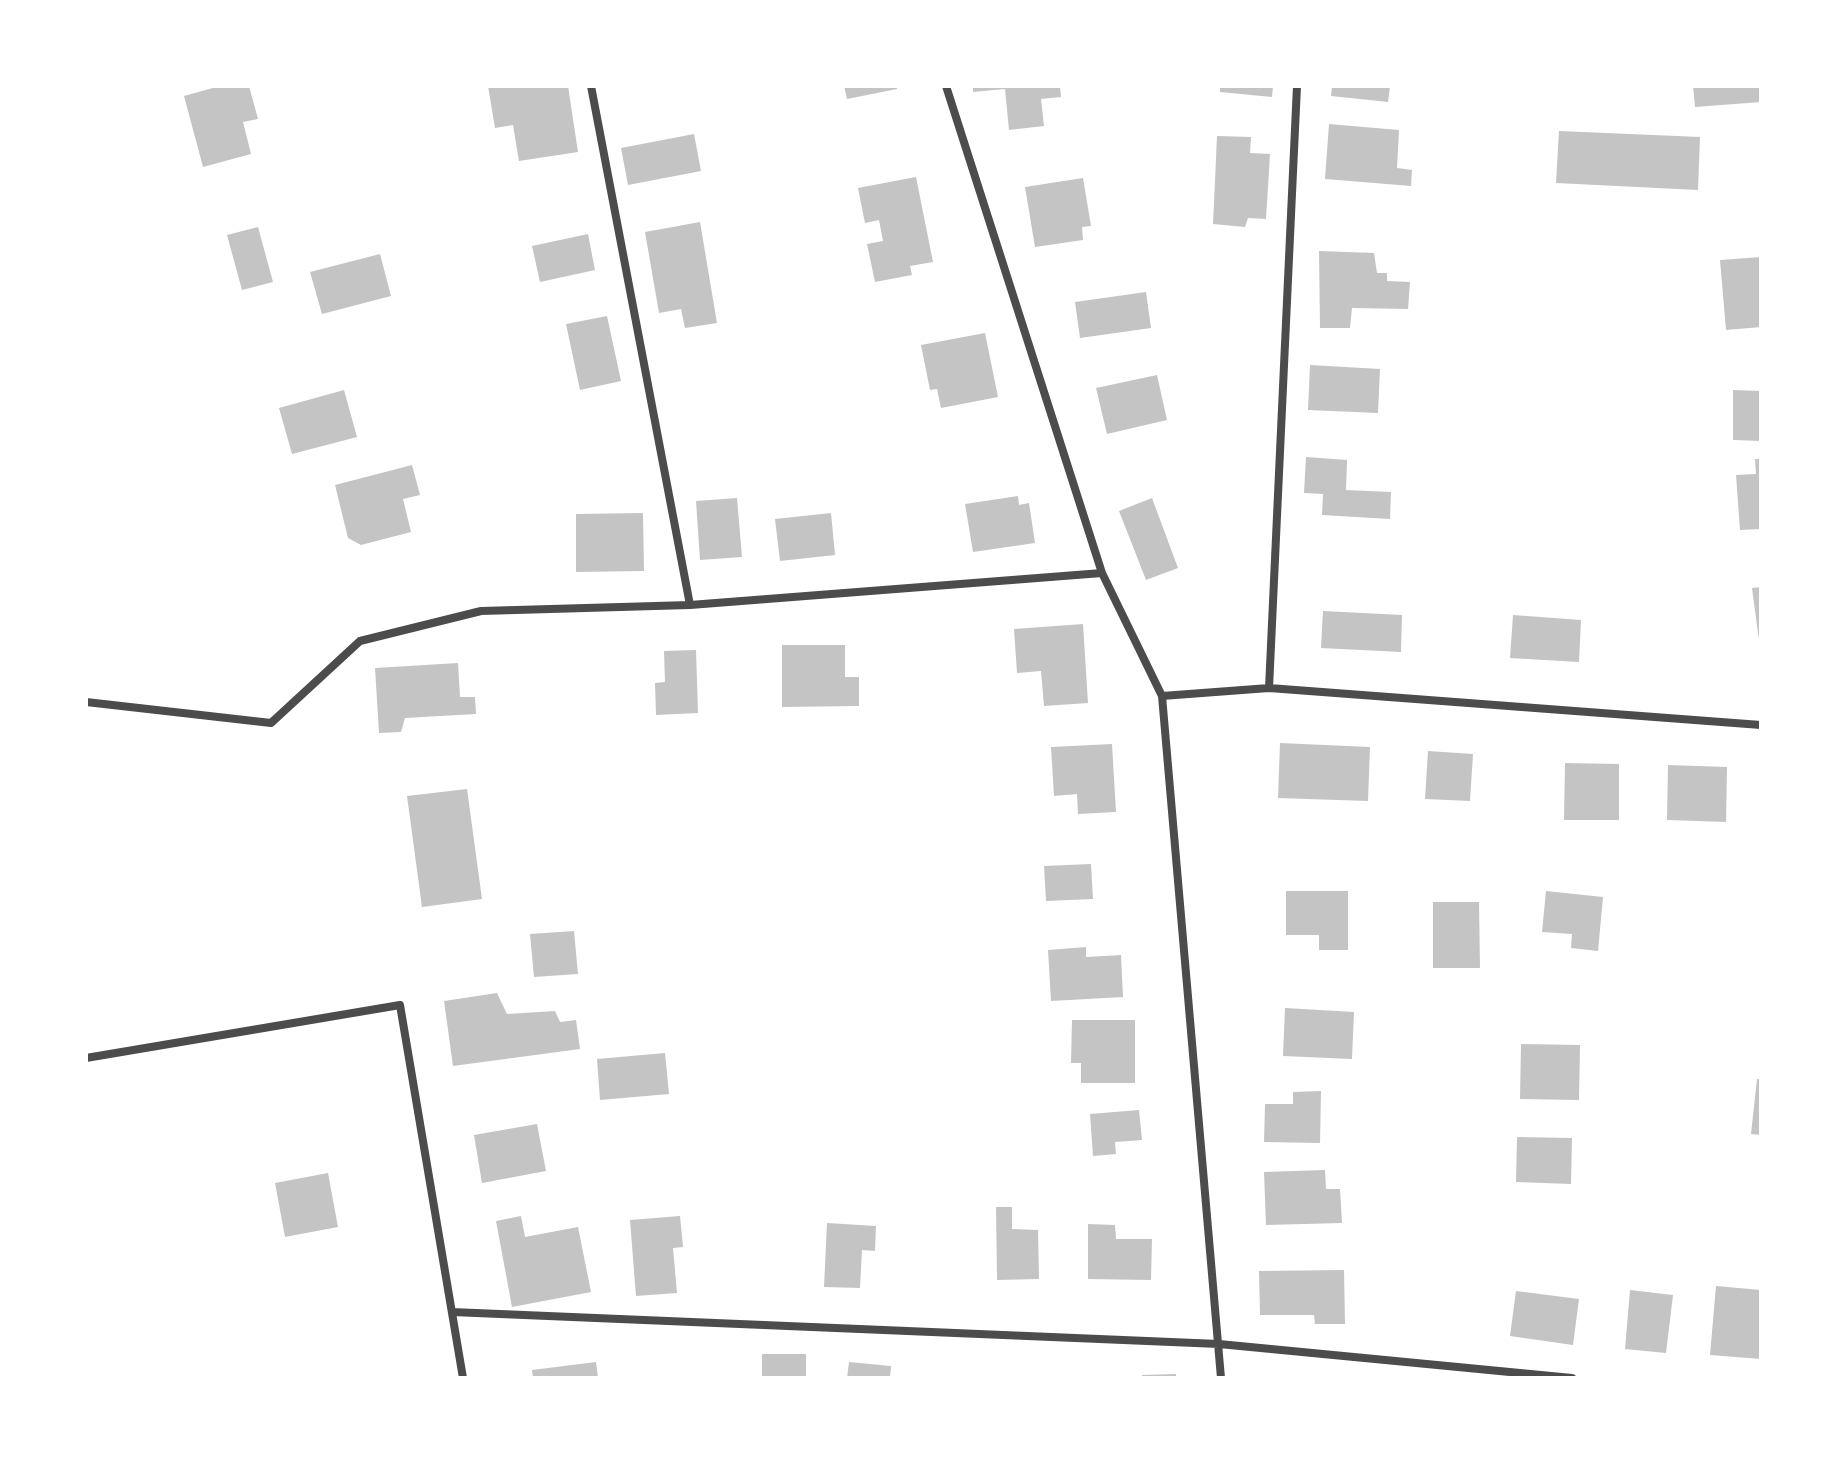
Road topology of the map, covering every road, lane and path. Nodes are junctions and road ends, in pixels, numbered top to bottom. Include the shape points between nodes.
1 (591, 86) edge
2 (946, 86) edge
3 (1297, 86) edge
4 (1102, 573) junction
5 (690, 605) junction
6 (1269, 688) junction
7 (1162, 696) junction
8 (86, 702) edge
9 (1761, 725) edge
10 (86, 1058) edge
11 (452, 1312) junction
12 (1219, 1344) junction
13 (463, 1378) edge
14 (1221, 1378) edge
15 (1572, 1378) edge

1 - 5 street
2 - 4 street
3 - 6 street
4 - 5 street
4 - 7 street
5 - 8 street via 481,611 360,641 271,723
6 - 7 street
6 - 9 street
7 - 12 street
10 - 11 street via 400,1005
11 - 12 street
11 - 13 street
12 - 14 street
12 - 15 street

